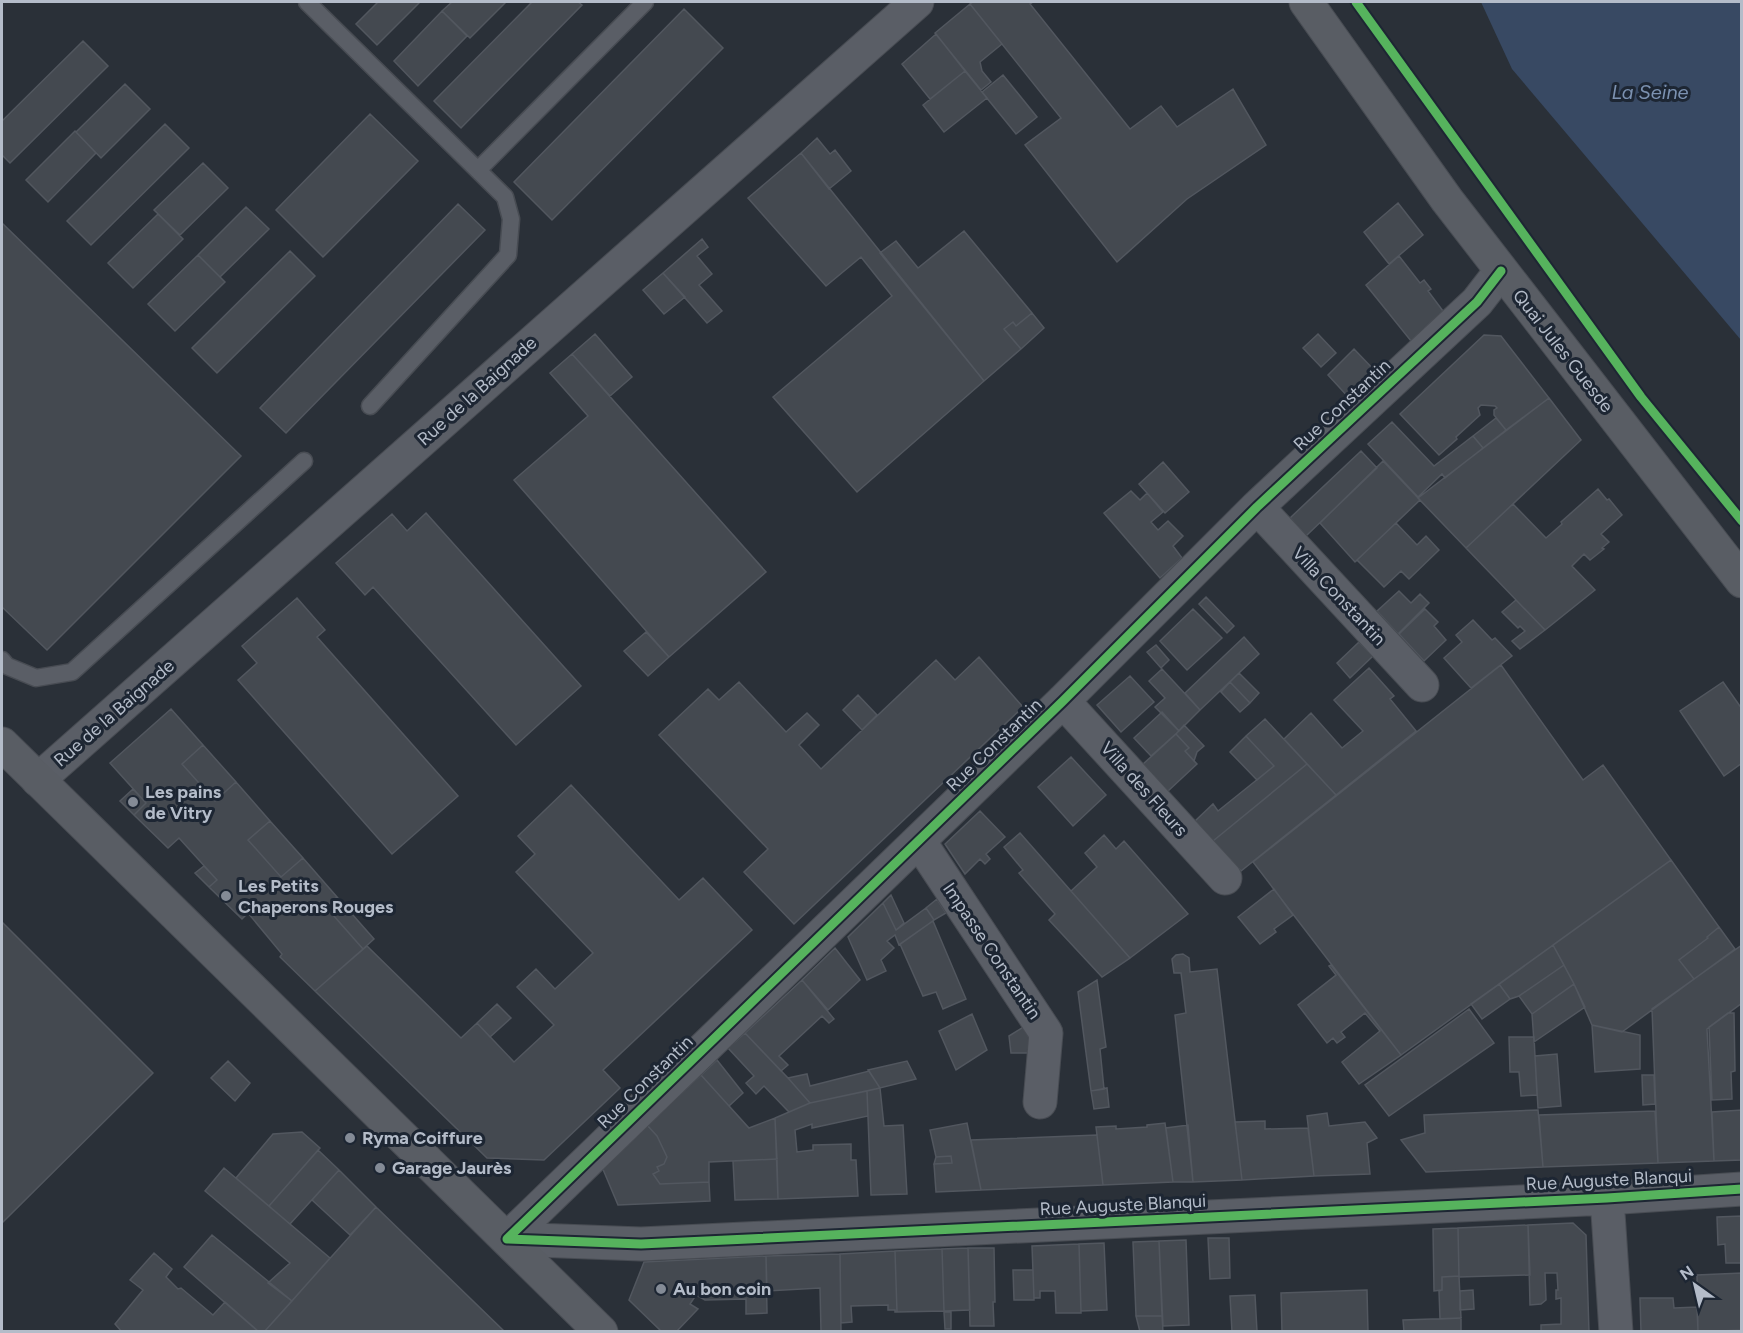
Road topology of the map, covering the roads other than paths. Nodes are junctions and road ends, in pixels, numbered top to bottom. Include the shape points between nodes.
1 (307, 2) edge
2 (645, 2) edge
3 (916, 2) edge
4 (1306, 2) edge
5 (478, 170) junction
6 (1501, 271) junction
7 (369, 406) dead end
8 (304, 461) dead end
9 (1257, 507) junction
10 (1742, 581) edge
11 (2, 660) edge
12 (1422, 685) dead end
13 (1063, 701) junction
14 (2, 744) edge
15 (38, 780) junction
16 (919, 841) junction
17 (1225, 878) dead end
18 (1040, 1102) dead end
19 (1742, 1189) edge
20 (1607, 1198) junction
21 (507, 1239) junction
22 (601, 1332) edge
23 (1616, 1332) edge

1 - 5 lane
2 - 5 lane
3 - 15 street, Rue de la Baignade
4 - 6 main road, Quai Jules Guesde
5 - 7 lane via 505,196 511,219 508,255
6 - 9 street, Rue Constantin via 1477,302
6 - 10 main road, Quai Jules Guesde
8 - 11 lane via 72,672 36,678
9 - 12 street, Villa Constantin
9 - 13 street, Rue Constantin
13 - 16 street, Rue Constantin
13 - 17 street, Villa des Fleurs
14 - 15 main road
15 - 21 main road
16 - 18 street, Impasse Constantin via 1046,1033
16 - 21 street, Rue Constantin
19 - 20 street, Rue Auguste Blanqui
20 - 21 street, Rue Auguste Blanqui via 641,1244
20 - 23 street
21 - 22 main road

